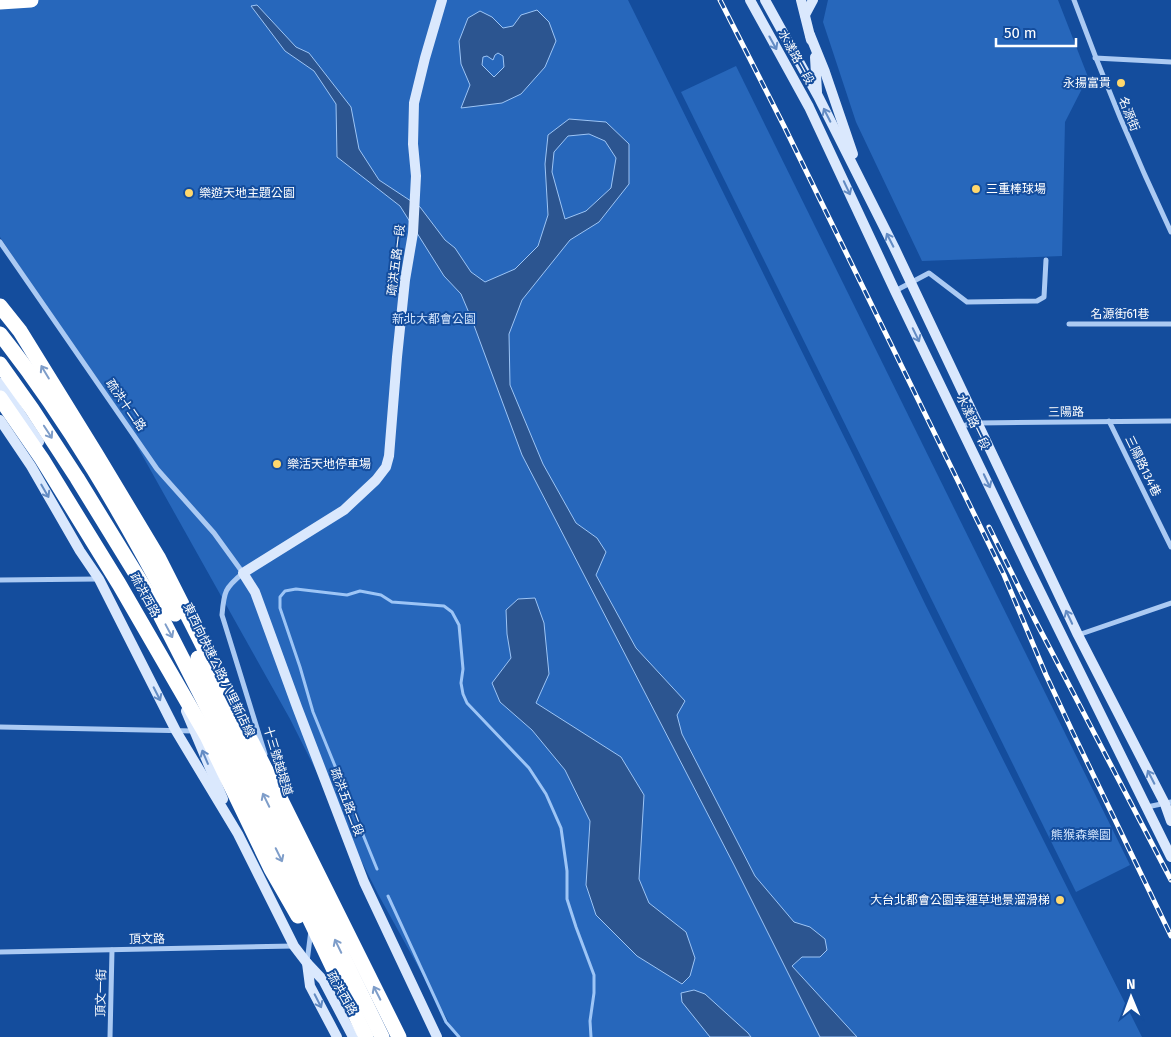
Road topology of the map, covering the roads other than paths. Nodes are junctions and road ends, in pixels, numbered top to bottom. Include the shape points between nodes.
1 (31, 0) edge
2 (442, 0) edge
3 (750, 0) edge
4 (765, 0) edge
5 (801, 0) edge
6 (813, 0) edge
7 (1074, 0) edge
8 (0, 2) edge
9 (805, 16) junction
10 (810, 36) junction
11 (1095, 58) junction
12 (1171, 62) edge
13 (818, 96) junction
14 (809, 107) junction
15 (865, 189) junction
16 (1171, 232) edge
17 (0, 242) edge
18 (1046, 260) dead end
19 (911, 284) junction
20 (895, 291) junction
21 (0, 306) edge
22 (1069, 324) dead end
23 (1171, 324) edge
24 (0, 334) edge
25 (0, 344) edge
26 (0, 364) edge
27 (0, 383) edge
28 (0, 398) edge
29 (0, 420) edge
30 (1109, 421) junction
31 (1171, 421) edge
32 (978, 423) junction
33 (961, 426) junction
34 (1171, 547) edge
35 (243, 573) junction
36 (99, 579) junction
37 (0, 580) edge
38 (180, 601) junction
39 (1171, 603) edge
40 (1078, 634) junction
41 (0, 727) edge
42 (176, 731) junction
43 (194, 731) junction
44 (1168, 803) edge
45 (1147, 807) junction
46 (1171, 821) edge
47 (238, 834) junction
48 (1171, 857) edge
49 (294, 946) junction
50 (112, 950) junction
51 (0, 952) edge
52 (307, 963) junction
53 (357, 1018) junction
54 (110, 1037) edge
55 (336, 1037) edge
56 (353, 1037) edge
57 (366, 1037) edge
58 (382, 1037) edge
59 (399, 1037) edge
60 (436, 1037) edge

1 - 8 highway
2 - 35 street, 疏洪五路一段 via 414,103 413,233 405,280 386,467 344,510
3 -> 14 street, 水漾路一段
4 - 13 street, 水漾路一段
5 - 9 street
6 - 9 street
7 - 11 street, 名源街
9 - 10 street
10 - 13 street via 816,61
10 - 15 street
11 - 12 street
11 - 16 street, 名源街
13 - 14 street
15 -> 13 street, 水漾路一段
14 -> 20 street, 水漾路一段
19 -> 15 street, 水漾路一段
17 - 35 street, 疏洪十二路 via 157,469 214,533
18 - 19 street via 1044,297 1037,301 967,302 929,273
19 - 20 street
19 - 32 street, 水漾路一段
20 -> 33 street, 水漾路一段
38 -> 21 highway, bridge via 158,557 96,454 20,331
22 - 23 street, 名源街61巷
58 -> 24 highway, 東西向快速公路 八里新店線, bridge via 203,668 136,542 46,395
25 - 38 highway, bridge via 125,530
26 -> 53 highway, bridge via 77,478 159,612
27 - 43 street, 疏洪西路 via 72,494 136,604 154,637
28 - 53 highway, bridge via 56,480 207,736 271,869
29 -> 36 street, 疏洪西路
30 - 31 street, 三陽路
30 - 32 street, 三陽路
30 - 34 street, 三陽路134巷
32 - 33 street, 三陽路
40 -> 32 street, 水漾路一段
33 -> 45 street, 水漾路一段
35 - 52 street, 十三號越堤道 via 229,586 222,615 313,907
35 - 60 street, 疏洪五路二段 via 255,592 364,882
36 - 37 street
36 -> 42 street, 疏洪西路
59 -> 38 highway, bridge
39 - 40 street
44 -> 40 street, 水漾路一段
41 - 42 street
42 - 43 street
42 - 47 street, 疏洪西路
47 -> 43 street, 疏洪西路
44 - 45 street
44 - 46 street, 水漾路一段
45 - 48 street, 水漾路一段
47 - 49 street, 疏洪西路
49 - 50 street, 頂文路
49 - 52 street, 疏洪西路
50 - 51 street, 頂文路
50 - 54 street, 頂文一街
52 -> 55 street, 疏洪西路 via 310,986
52 - 56 street, 疏洪西路 via 323,980
53 - 57 highway, bridge

